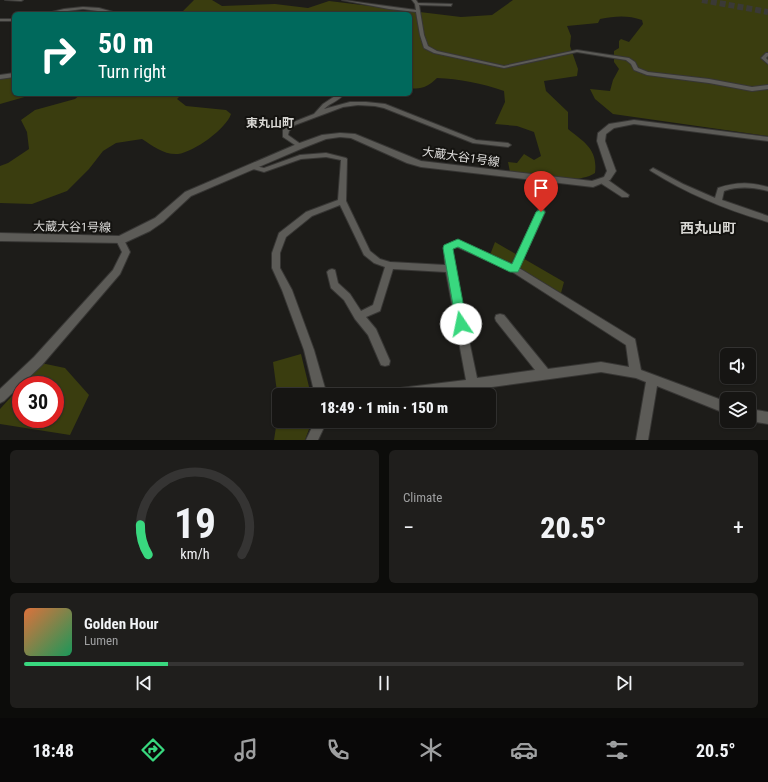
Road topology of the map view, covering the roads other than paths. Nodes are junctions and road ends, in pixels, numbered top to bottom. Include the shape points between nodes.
1 (7, 0) edge
2 (21, 0) edge
3 (344, 0) edge
4 (416, 2) edge
5 (451, 5) dead end
6 (58, 12) edge
7 (110, 12) edge
8 (419, 12) junction
9 (412, 13) edge
10 (0, 20) edge
11 (12, 20) edge
12 (768, 54) edge
13 (768, 63) edge
14 (12, 75) edge
15 (0, 77) edge
16 (768, 87) edge
17 (340, 96) edge
18 (316, 115) junction
19 (768, 139) edge
20 (508, 144) dead end
21 (300, 146) junction
22 (251, 167) junction
23 (653, 170) dead end
24 (605, 182) junction
25 (768, 189) edge
26 (625, 195) dead end
27 (342, 201) junction
28 (718, 202) junction
29 (541, 212) dead end
30 (768, 218) edge
31 (0, 237) edge
32 (120, 240) junction
33 (390, 265) junction
34 (450, 269) junction
35 (514, 269) junction
36 (332, 272) dead end
37 (359, 316) junction
38 (500, 318) dead end
39 (385, 361) dead end
40 (636, 373) junction
41 (545, 374) junction
42 (652, 380) junction
43 (473, 384) junction
44 (319, 388) edge
45 (444, 388) edge
46 (0, 397) edge
47 (720, 405) edge
48 (756, 416) edge
49 (768, 418) edge
50 (318, 428) edge
51 (312, 440) edge
52 (642, 440) edge

1 - 2 street
3 - 8 street
4 - 5 street
4 - 8 street
6 - 7 street via 82,8
8 - 9 street
8 - 16 street via 426,47 436,52 494,65 504,66 577,51 627,59 633,63 636,70 647,73 752,89
10 - 11 street
12 - 13 street via 763,58
14 - 15 street
17 - 18 street via 325,105
18 - 20 street via 336,106 354,102 371,103 385,106 475,142
18 - 21 street via 286,130 285,136
19 - 24 street via 634,122 620,123 602,130 600,137 612,170
21 - 22 street, 大蔵大谷1号線
21 - 24 street, 大蔵大谷1号線 via 325,137 352,136 410,161 431,166 580,184
22 - 27 street via 264,170 300,157 326,155 344,159
22 - 32 street, 大蔵大谷1号線 via 188,194 159,220
23 - 28 street via 668,180
24 - 26 street
25 - 28 street via 734,185 721,190
27 - 33 street via 368,253 377,261
27 - 44 street via 309,214 282,235 276,253 276,268 309,350
28 - 30 street
29 - 35 street
31 - 32 street, 大蔵大谷1号線
32 - 46 street via 126,252 117,272 38,361
33 - 34 street
33 - 37 street via 377,308
34 - 35 street via 448,248 458,243
34 - 43 street
35 - 40 street via 631,342
36 - 37 street via 334,285 347,297
37 - 39 street via 372,332
38 - 41 street
40 - 41 street via 601,367
40 - 42 street
41 - 43 street
42 - 47 street
42 - 52 street
43 - 45 street
48 - 49 street
50 - 51 street

